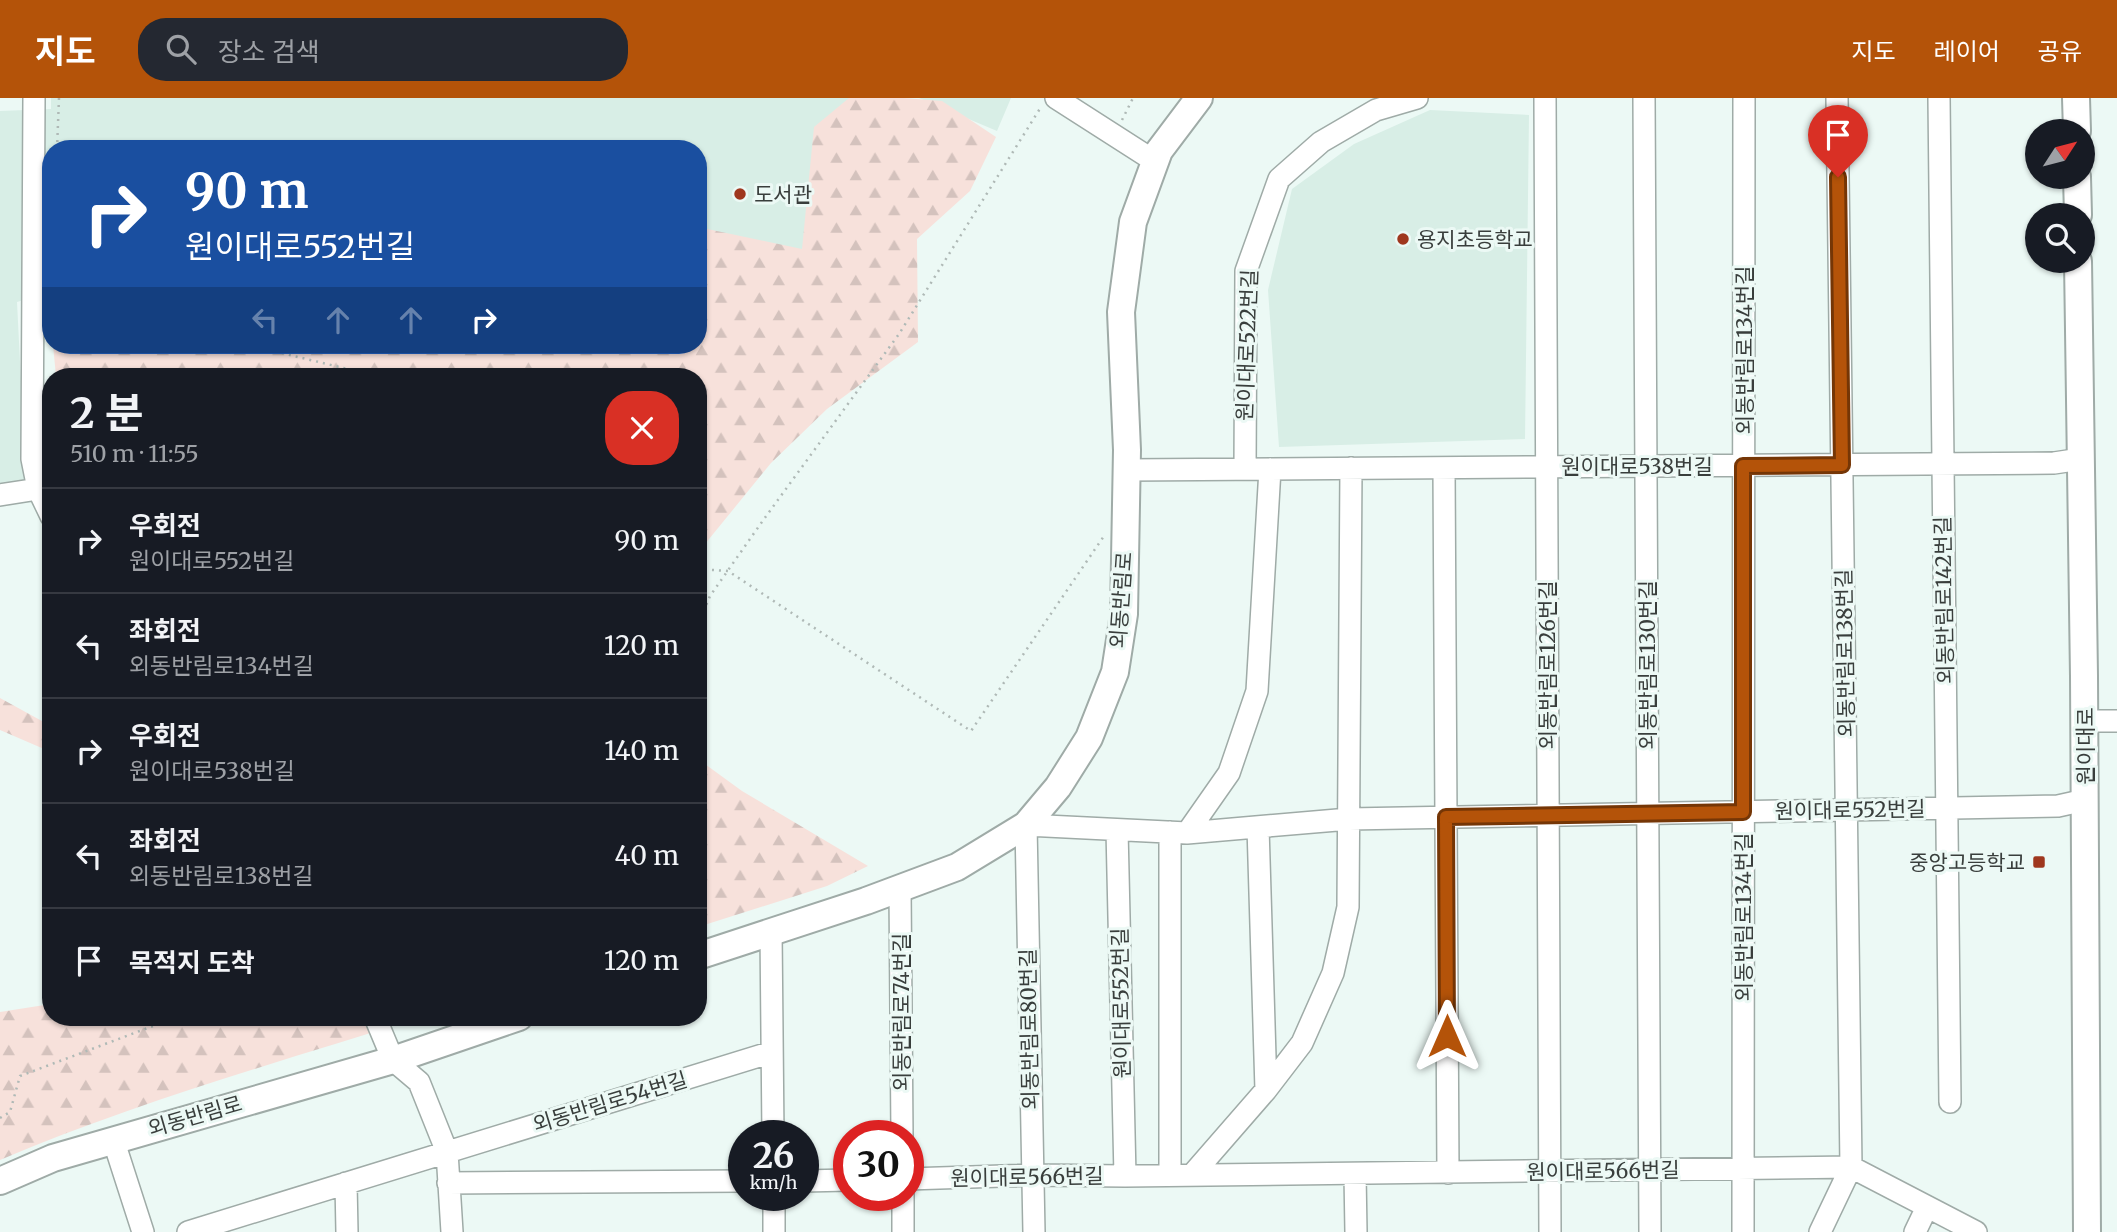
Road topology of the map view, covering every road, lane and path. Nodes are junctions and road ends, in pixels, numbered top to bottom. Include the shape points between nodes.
1 (34, 98) edge
2 (60, 98) edge
3 (1046, 98) edge
4 (1056, 98) edge
5 (1133, 98) edge
6 (1199, 98) edge
7 (1417, 98) edge
8 (1545, 98) edge
9 (1644, 98) edge
10 (1744, 98) edge
11 (1838, 98) edge
12 (1939, 98) edge
13 (2076, 98) edge
14 (2077, 119) edge
15 (1114, 136) junction
16 (58, 140) edge
17 (1145, 155) dead end
18 (2078, 273) edge
19 (285, 354) edge
20 (344, 368) edge
21 (2081, 460) junction
22 (1943, 464) junction
23 (1842, 465) junction
24 (1646, 466) junction
25 (1743, 466) junction
26 (1546, 467) junction
27 (1351, 468) junction
28 (1444, 468) junction
29 (1245, 469) junction
30 (1270, 469) junction
31 (1127, 470) junction
32 (38, 489) junction
33 (0, 495) edge
34 (42, 497) edge
35 (1126, 530) junction
36 (707, 570) edge
37 (727, 571) junction
38 (707, 603) edge
39 (2084, 721) junction
40 (2117, 721) edge
41 (2085, 800) junction
42 (1947, 808) junction
43 (1847, 810) junction
44 (1743, 812) junction
45 (1648, 813) junction
46 (1548, 815) junction
47 (1446, 817) junction
48 (1349, 819) junction
49 (1026, 825) junction
50 (1258, 827) junction
51 (1117, 830) junction
52 (1178, 833) junction
53 (900, 888) junction
54 (771, 931) junction
55 (707, 953) edge
56 (153, 1026) edge
57 (379, 1026) edge
58 (492, 1026) edge
59 (772, 1052) junction
60 (393, 1059) junction
61 (1266, 1090) junction
62 (1950, 1101) dead end
63 (0, 1118) edge
64 (773, 1120) edge
65 (902, 1120) edge
66 (113, 1139) junction
67 (447, 1152) junction
68 (1851, 1167) junction
69 (1743, 1169) junction
70 (1650, 1170) junction
71 (1550, 1171) junction
72 (1448, 1172) junction
73 (1355, 1174) junction
74 (1032, 1175) junction
75 (1170, 1175) junction
76 (1192, 1175) junction
77 (1125, 1176) junction
78 (924, 1178) edge
79 (0, 1181) edge
80 (728, 1181) edge
81 (346, 1183) junction
82 (448, 1183) junction
83 (1927, 1207) junction
84 (774, 1211) edge
85 (903, 1211) edge
86 (248, 1223) edge
87 (144, 1232) edge
88 (188, 1232) edge
89 (347, 1232) edge
90 (452, 1232) edge
91 (774, 1232) edge
92 (903, 1232) edge
93 (1034, 1232) edge
94 (1356, 1232) edge
95 (1550, 1232) edge
96 (1650, 1232) edge
97 (1743, 1232) edge
98 (1820, 1232) edge
99 (1915, 1232) edge
100 (1976, 1232) edge
101 (2087, 1232) edge

1 - 32 street via 32,459
2 - 16 path
3 - 37 path via 899,334
4 - 15 street
5 - 15 path
6 - 31 main road, 외동반림로 via 1159,151 1133,222 1121,312
7 - 29 street, 원이대로522번길 via 1376,110 1332,135 1279,178 1246,271
8 - 26 street, 외동반림로126번길
9 - 24 street, 외동반림로130번길
10 - 25 street, 외동반림로134번길
11 - 23 street, 외동반림로138번길
12 - 22 street, 외동반림로142번길
13 - 14 main road
15 - 17 street
18 - 21 main road, 원이대로
19 - 20 path
21 - 22 street, 원이대로538번길
21 - 39 main road, 원이대로
22 - 23 street, 원이대로538번길
22 - 42 street, 외동반림로142번길
23 - 25 street, 원이대로538번길
23 - 43 street, 외동반림로138번길
24 - 25 street, 원이대로538번길
24 - 26 street, 원이대로538번길
24 - 45 street, 외동반림로130번길
25 - 44 street, 외동반림로134번길
26 - 28 street, 원이대로538번길
26 - 46 street, 외동반림로126번길
27 - 28 street, 원이대로538번길
27 - 30 street, 원이대로538번길
27 - 48 street
28 - 47 street
29 - 30 street, 원이대로538번길
29 - 31 street, 원이대로538번길
30 - 52 street via 1257,691 1229,773
31 - 35 main road, 외동반림로
32 - 33 street
32 - 34 street
35 - 37 path via 1107,532 971,731
35 - 49 main road, 외동반림로 via 1124,614 1115,672 1089,738 1058,787
36 - 37 path
37 - 38 path
39 - 40 street
39 - 41 main road, 원이대로
41 - 42 street, 원이대로552번길 via 2058,806
41 - 101 main road, 원이대로
42 - 43 street, 원이대로552번길
42 - 62 street, 외동반림로142번길
43 - 44 street, 원이대로552번길
43 - 68 street, 외동반림로138번길
44 - 45 street, 원이대로552번길
44 - 69 street, 외동반림로134번길
45 - 46 street, 원이대로552번길
45 - 70 street, 외동반림로130번길
46 - 47 street, 원이대로552번길
46 - 71 street, 외동반림로126번길
47 - 48 street, 원이대로552번길
47 - 72 street
48 - 50 street, 원이대로552번길
48 - 61 street via 1348,906 1333,973 1302,1043
49 - 51 street, 원이대로552번길
49 - 53 main road, 외동반림로 via 957,867
49 - 74 street, 외동반림로80번길
50 - 52 street, 원이대로552번길
50 - 61 street
51 - 52 street, 원이대로552번길
51 - 77 street, 원이대로552번길
52 - 75 street
53 - 54 main road, 외동반림로
53 - 65 street, 외동반림로74번길
54 - 55 main road, 외동반림로
54 - 59 street
56 - 63 path via 20,1076 10,1112
57 - 60 street
58 - 60 main road, 외동반림로
59 - 64 street
59 - 67 street, 외동반림로54번길
60 - 66 main road, 외동반림로
60 - 67 street via 419,1082
61 - 76 street
66 - 79 main road, 외동반림로 via 54,1157
66 - 87 street
67 - 81 street, 외동반림로54번길
67 - 82 street
68 - 69 street, 원이대로566번길
68 - 83 street
68 - 98 street, 외동반림로138번길
69 - 70 street, 원이대로566번길
69 - 97 street, 외동반림로134번길
70 - 71 street, 원이대로566번길
70 - 96 street, 외동반림로130번길
71 - 72 street, 원이대로566번길
71 - 95 street, 외동반림로126번길
72 - 73 street, 원이대로566번길
73 - 76 street, 원이대로566번길
73 - 94 street
74 - 77 street, 원이대로566번길
74 - 78 street, 원이대로566번길
74 - 93 street, 외동반림로80번길
75 - 76 street, 원이대로566번길
75 - 77 street, 원이대로566번길
80 - 82 street
81 - 86 street, 외동반림로54번길
81 - 89 street
82 - 90 street
83 - 99 street
83 - 100 street
84 - 91 street
85 - 92 street
86 - 88 street, 외동반림로54번길

